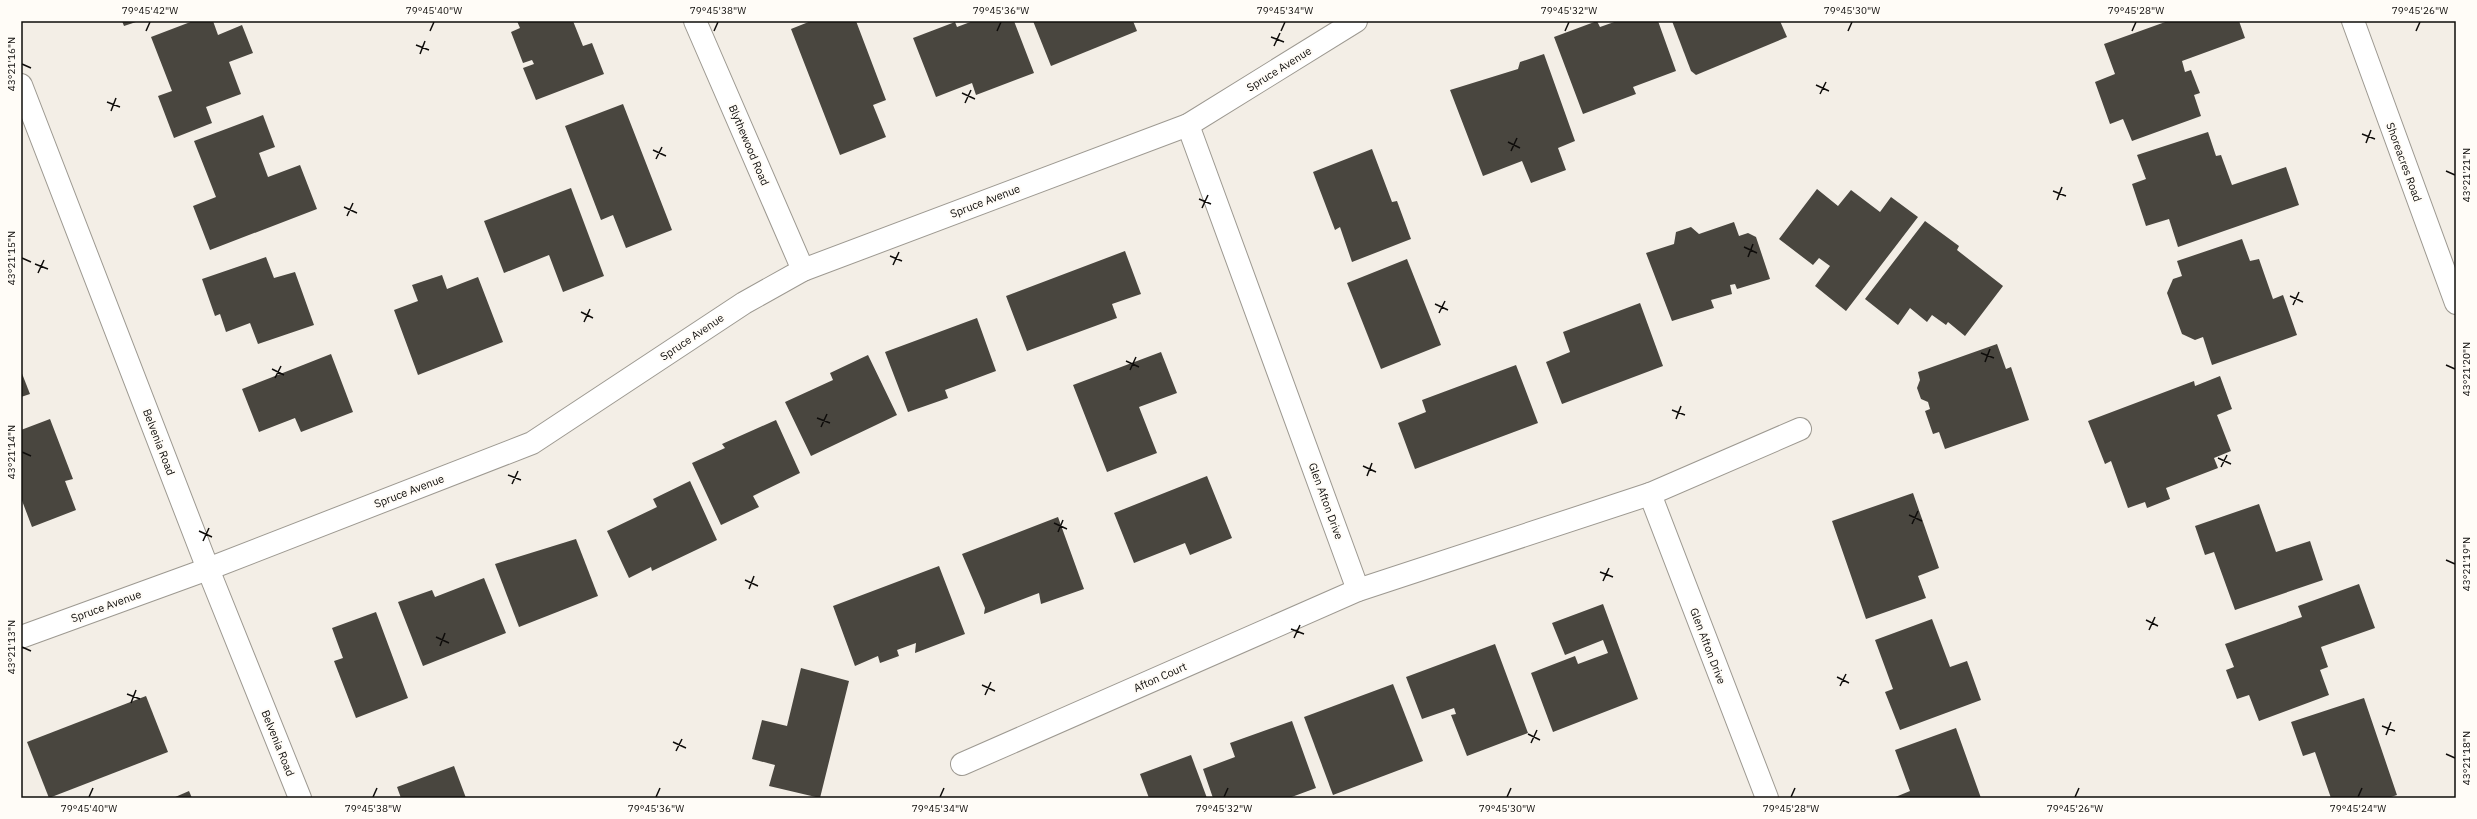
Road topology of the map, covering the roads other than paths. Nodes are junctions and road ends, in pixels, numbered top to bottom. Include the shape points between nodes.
1 (695, 21) edge
2 (1356, 21) edge
3 (2352, 21) edge
4 (21, 85) edge
5 (1188, 125) junction
6 (803, 270) junction
7 (2456, 303) edge
8 (1800, 429) dead end
9 (1650, 494) junction
10 (208, 569) junction
11 (1358, 590) junction
12 (21, 637) edge
13 (962, 764) dead end
14 (300, 798) edge
15 (1767, 798) edge

1 - 6 street, Blythewood Road
2 - 5 street, Spruce Avenue
3 - 7 street, Shoreacres Road
4 - 10 street, Belvenia Road
5 - 6 street, Spruce Avenue
5 - 11 street, Glen Afton Drive
6 - 10 street, Spruce Avenue via 744,303 532,444
8 - 9 street
9 - 11 street
9 - 15 street, Glen Afton Drive
10 - 12 street, Spruce Avenue
10 - 14 street, Belvenia Road
11 - 13 street, Afton Court

